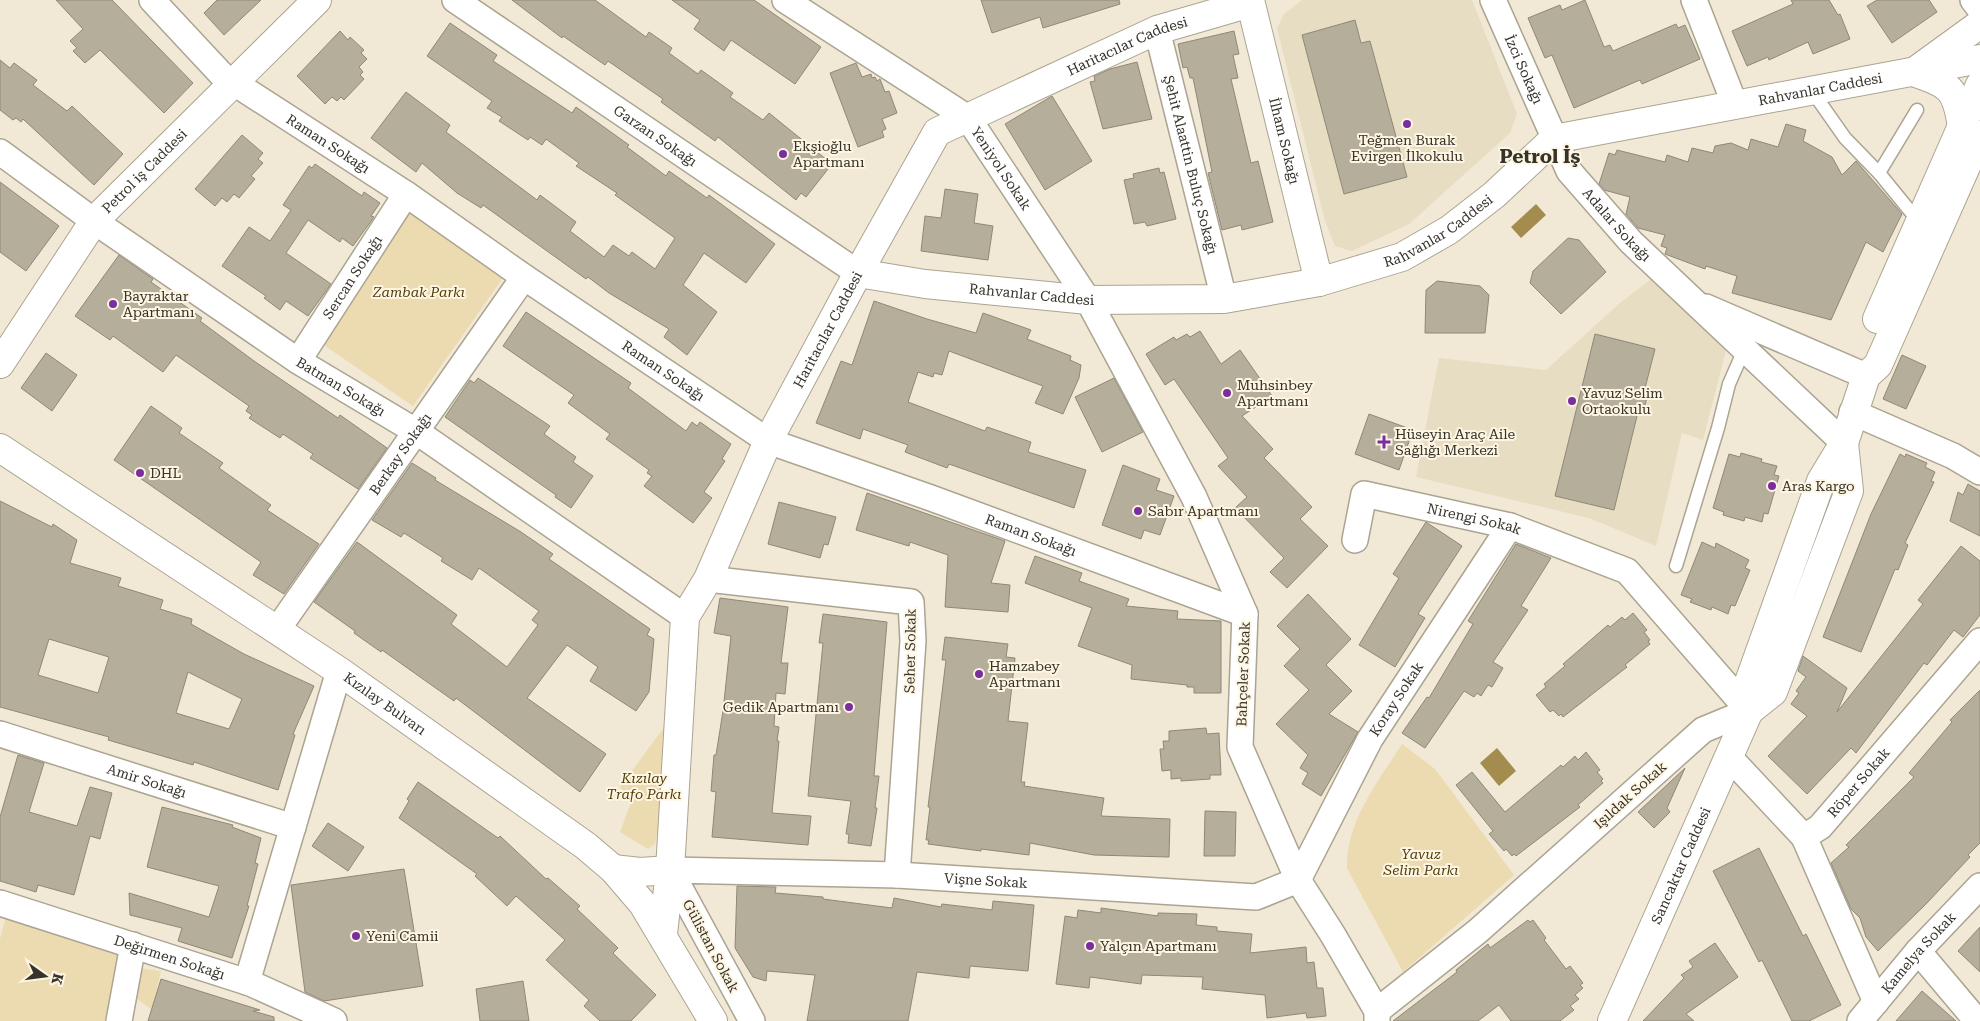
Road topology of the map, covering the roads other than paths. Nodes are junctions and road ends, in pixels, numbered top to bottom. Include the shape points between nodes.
1 (152, 0) edge
2 (317, 0) edge
3 (455, 0) edge
4 (785, 0) edge
5 (1493, 0) edge
6 (1694, 0) edge
7 (1973, 0) edge
8 (1252, 1) edge
9 (1980, 9) edge
10 (1980, 24) edge
11 (1157, 30) junction
12 (1980, 59) edge
13 (1913, 72) junction
14 (233, 82) junction
15 (1980, 85) edge
16 (1812, 91) junction
17 (1735, 105) junction
18 (1917, 110) dead end
19 (968, 118) junction
20 (1971, 131) edge
21 (1554, 138) junction
22 (0, 152) edge
23 (1878, 173) junction
24 (406, 194) junction
25 (94, 221) junction
26 (1920, 223) junction
27 (858, 272) junction
28 (524, 277) junction
29 (1319, 282) junction
30 (1224, 299) junction
31 (1088, 300) junction
32 (1692, 301) junction
33 (1744, 350) junction
34 (298, 361) junction
35 (0, 364) edge
36 (1866, 376) junction
37 (1852, 412) junction
38 (417, 432) junction
39 (768, 441) junction
40 (1844, 443) junction
41 (0, 448) edge
42 (1980, 472) edge
43 (1510, 526) junction
44 (1355, 540) dead end
45 (1676, 566) dead end
46 (708, 580) junction
47 (1245, 614) junction
48 (685, 617) junction
49 (278, 630) junction
50 (1980, 641) edge
51 (339, 670) junction
52 (1749, 711) junction
53 (0, 734) edge
54 (1730, 758) junction
55 (293, 827) junction
56 (1804, 837) junction
57 (613, 869) junction
58 (670, 870) junction
59 (897, 875) junction
60 (1298, 880) junction
61 (1980, 886) edge
62 (0, 903) edge
63 (643, 904) junction
64 (663, 934) junction
65 (133, 945) junction
66 (1918, 951) junction
67 (247, 982) junction
68 (1876, 1002) junction
69 (1377, 1016) edge
70 (120, 1021) edge
71 (334, 1021) edge
72 (713, 1021) edge
73 (752, 1021) edge
74 (1612, 1021) edge
75 (1860, 1021) edge
76 (1977, 1021) edge

1 - 14 street, Raman Sokağı
2 - 14 street, Petrol iş Caddesi
3 - 27 street, Garzan Sokağı
4 - 19 street, Yeniyol Sokak
5 - 21 street, İzci Sokağı
6 - 17 street
7 - 9 street
8 - 11 street, Haritacılar Caddesi
8 - 29 street, İlham Sokağı
10 - 13 street
11 - 19 street, Haritacılar Caddesi
11 - 30 street, Şehit Alaattin Buluç Sokağı
12 - 13 street, Rahvanlar Caddesi
13 - 16 street, Rahvanlar Caddesi
13 - 20 street via 1945,84 1958,101
14 - 24 street, Raman Sokağı
14 - 25 street, Petrol iş Caddesi
15 - 20 street
16 - 17 street, Rahvanlar Caddesi
16 - 23 lane via 1845,138
17 - 21 street, Rahvanlar Caddesi
18 - 23 lane
19 - 27 street, Haritacılar Caddesi via 937,132
19 - 31 street, Yeniyol Sokak
20 - 26 street
20 - 36 street via 1878,365
21 - 29 street, Rahvanlar Caddesi via 1494,195 1449,230 1402,257
21 - 32 street, Adalar Sokağı via 1569,171 1631,242
22 - 25 street, Batman Sokağı
23 - 26 lane
24 - 28 street, Raman Sokağı
24 - 34 street, Sercan Sokağı
25 - 34 street, Batman Sokağı
25 - 35 street, Petrol iş Caddesi
26 - 36 street via 1860,361
27 - 31 street, Rahvanlar Caddesi via 925,284
27 - 39 street, Haritacılar Caddesi
28 - 38 street, Berkay Sokağı
28 - 39 street, Raman Sokağı
29 - 30 street, Rahvanlar Caddesi
30 - 31 street, Rahvanlar Caddesi
31 - 47 street, Bahçeler Sokak via 1194,496
32 - 33 street, Adalar Sokağı
32 - 36 street, Adalar Sokağı
33 - 40 street, Adalar Sokağı
33 - 45 lane via 1729,384
34 - 38 street, Batman Sokağı
36 - 37 street
37 - 40 street
37 - 42 street via 1953,456
38 - 48 street, Batman Sokağı
38 - 49 street, Berkay Sokağı
39 - 46 street, Haritacılar Caddesi
39 - 47 street, Raman Sokağı
40 - 52 street via 1821,481 1749,682
41 - 49 street, Kızılay Bulvarı
43 - 44 street, Nirengi Sokak via 1364,494
43 - 52 street, Nirengi Sokak via 1627,572
43 - 60 street, Koray Sokak via 1370,739
46 - 48 street, Haritacılar Caddesi
46 - 59 street, Seher Sokak via 911,602 913,641
47 - 60 street, Bahçeler Sokak via 1240,747
48 - 58 street, Haritacılar Caddesi
49 - 51 street, Kızılay Bulvarı
50 - 56 street, Röper Sokak via 1820,827
51 - 55 street
51 - 57 street, Kızılay Bulvarı via 586,846
52 - 54 street, Sancaktar Caddesi
52 - 69 street, Işıldak Sokak via 1703,730 1478,932
53 - 55 street, Amir Sokağı
54 - 56 street
54 - 74 street, Sancaktar Caddesi
55 - 67 street
56 - 68 street
57 - 58 street via 640,872
57 - 63 street, Kızılay Bulvarı
58 - 59 street, Vişne Sokak
58 - 63 street
58 - 64 street, Haritacılar Caddesi
58 - 73 street, Gülistan Sokak
59 - 60 street, Vişne Sokak via 1256,898
60 - 69 street, Bahçeler Sokak via 1334,935
61 - 66 street, Kamelya Sokak
62 - 65 street, Değirmen Sokağı
63 - 64 street, Kızılay Bulvarı
64 - 72 street, Kızılay Bulvarı
65 - 67 street, Değirmen Sokağı
65 - 70 street
66 - 68 street, Kamelya Sokak
66 - 76 street
67 - 71 street, Değirmen Sokağı
68 - 75 street, Kamelya Sokak

